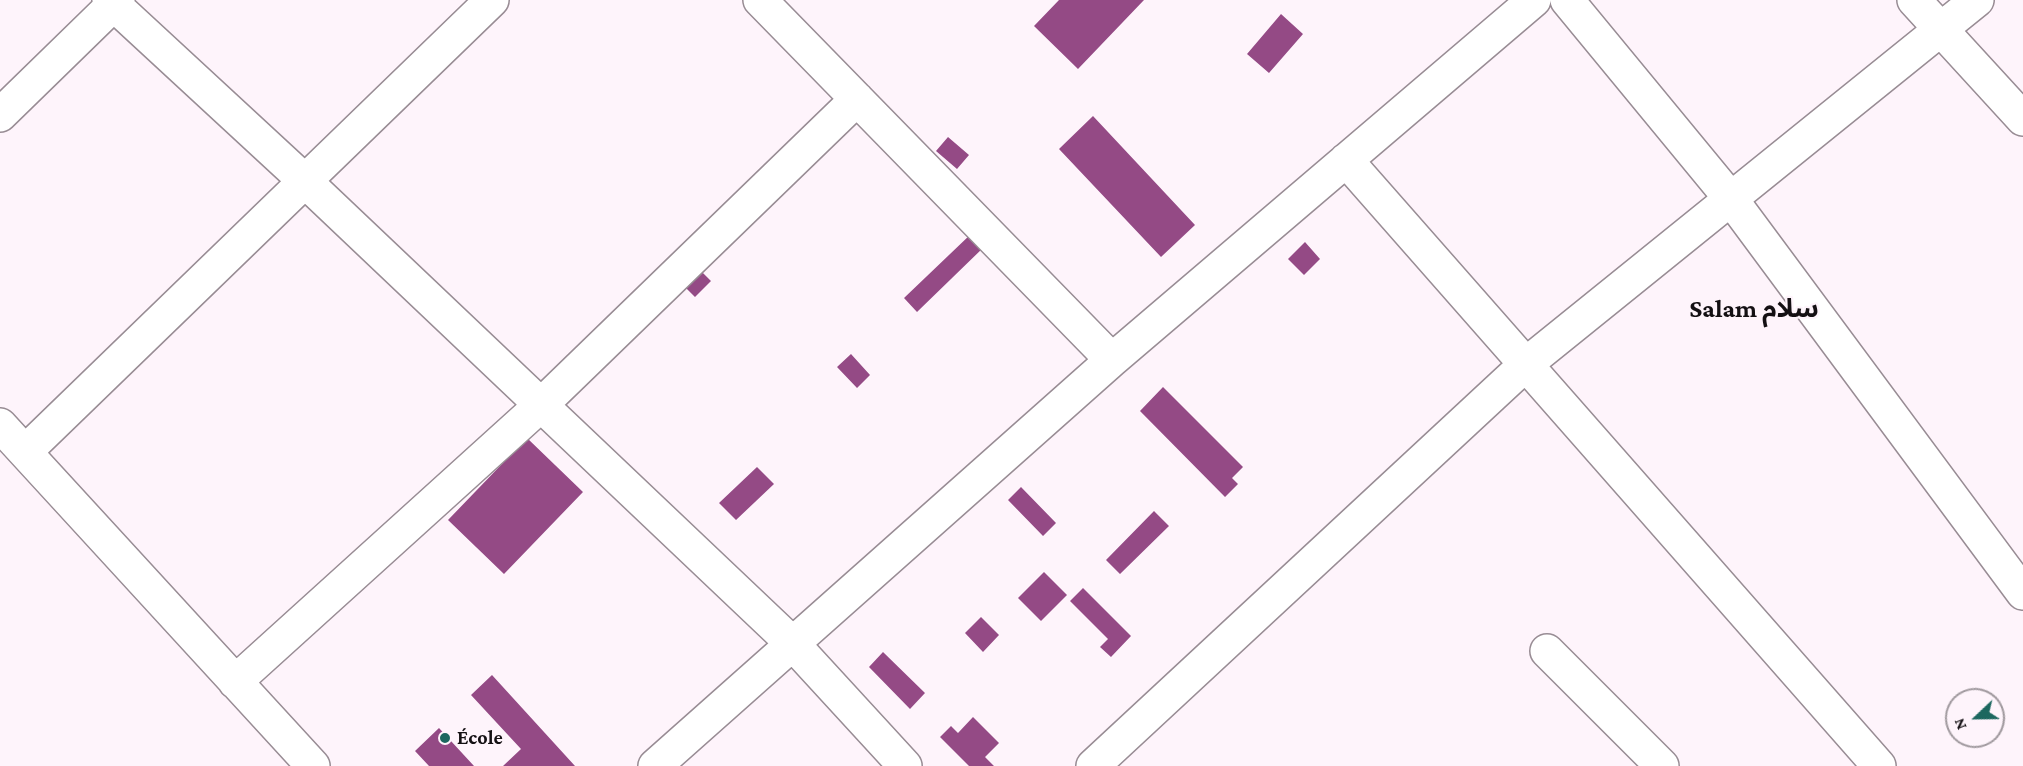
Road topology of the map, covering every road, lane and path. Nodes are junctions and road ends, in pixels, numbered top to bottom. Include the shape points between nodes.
1 (492, 0) edge
2 (760, 0) edge
3 (1534, 0) edge
4 (1567, 0) edge
5 (1914, 0) edge
6 (1977, 0) edge
7 (114, 1) edge
8 (1941, 29) junction
9 (857, 99) junction
10 (0, 115) edge
11 (2023, 119) edge
12 (1346, 160) junction
13 (306, 182) junction
14 (1731, 199) junction
15 (1112, 360) junction
16 (1525, 364) junction
17 (541, 405) junction
18 (0, 425) edge
19 (25, 452) junction
20 (2023, 593) edge
21 (793, 644) junction
22 (1547, 651) dead end
23 (236, 682) junction
24 (313, 766) edge
25 (655, 766) edge
26 (905, 766) edge
27 (1094, 766) edge
28 (1662, 766) edge
29 (1879, 766) edge

1 - 13 street
2 - 9 street
3 - 12 street
4 - 14 street
5 - 8 street
6 - 8 street
7 - 10 street
7 - 13 street
8 - 11 street
8 - 14 street
9 - 15 street
9 - 17 street
12 - 15 street
12 - 16 street
13 - 17 street
13 - 19 street
14 - 16 street
14 - 20 street
15 - 21 street
16 - 27 street
16 - 29 street
17 - 21 street
17 - 23 street
18 - 19 street
19 - 23 street
21 - 25 street
21 - 26 street
22 - 28 street
23 - 24 street

